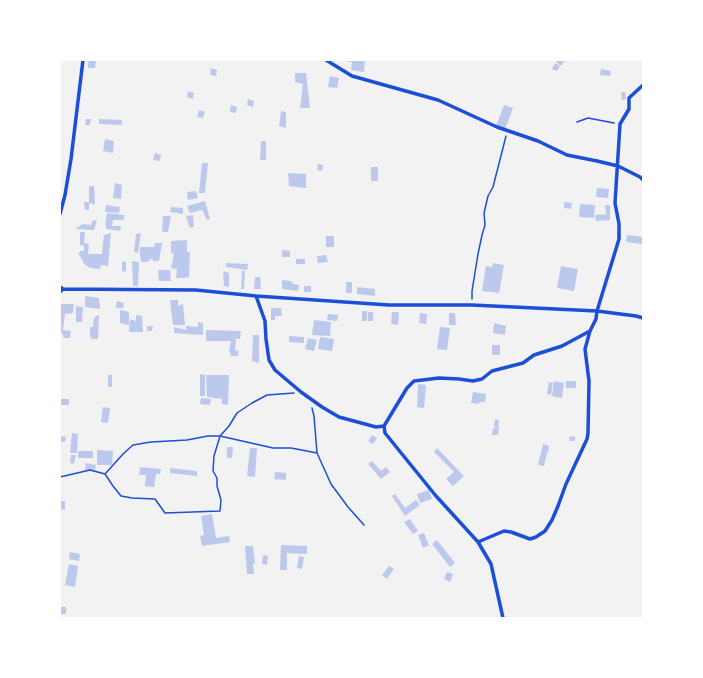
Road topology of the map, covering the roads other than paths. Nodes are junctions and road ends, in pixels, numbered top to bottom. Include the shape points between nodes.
1 (83, 60) edge
2 (326, 60) edge
3 (643, 85) edge
4 (618, 166) junction
5 (643, 180) edge
6 (60, 214) edge
7 (61, 289) edge
8 (256, 296) junction
9 (597, 311) junction
10 (643, 318) edge
11 (590, 331) junction
12 (384, 426) junction
13 (478, 542) junction
14 (503, 618) edge

1 - 6 street via 70,166
2 - 4 street via 352,76 438,100 497,128 538,141 567,155
3 - 4 street via 629,98 629,109 620,124
4 - 5 street
4 - 9 street via 616,203 620,239
7 - 8 street via 196,290
8 - 9 street via 389,305 472,305
8 - 12 street via 265,321 269,360 275,370 322,407 339,417 376,427
9 - 10 street
9 - 11 street
11 - 12 street via 562,346 534,355 523,363 492,371 473,381 439,378 414,381
11 - 13 street via 585,349 589,381 588,433 552,520 545,531 530,539 504,531
12 - 13 street via 385,433 436,496
13 - 14 street via 491,564

